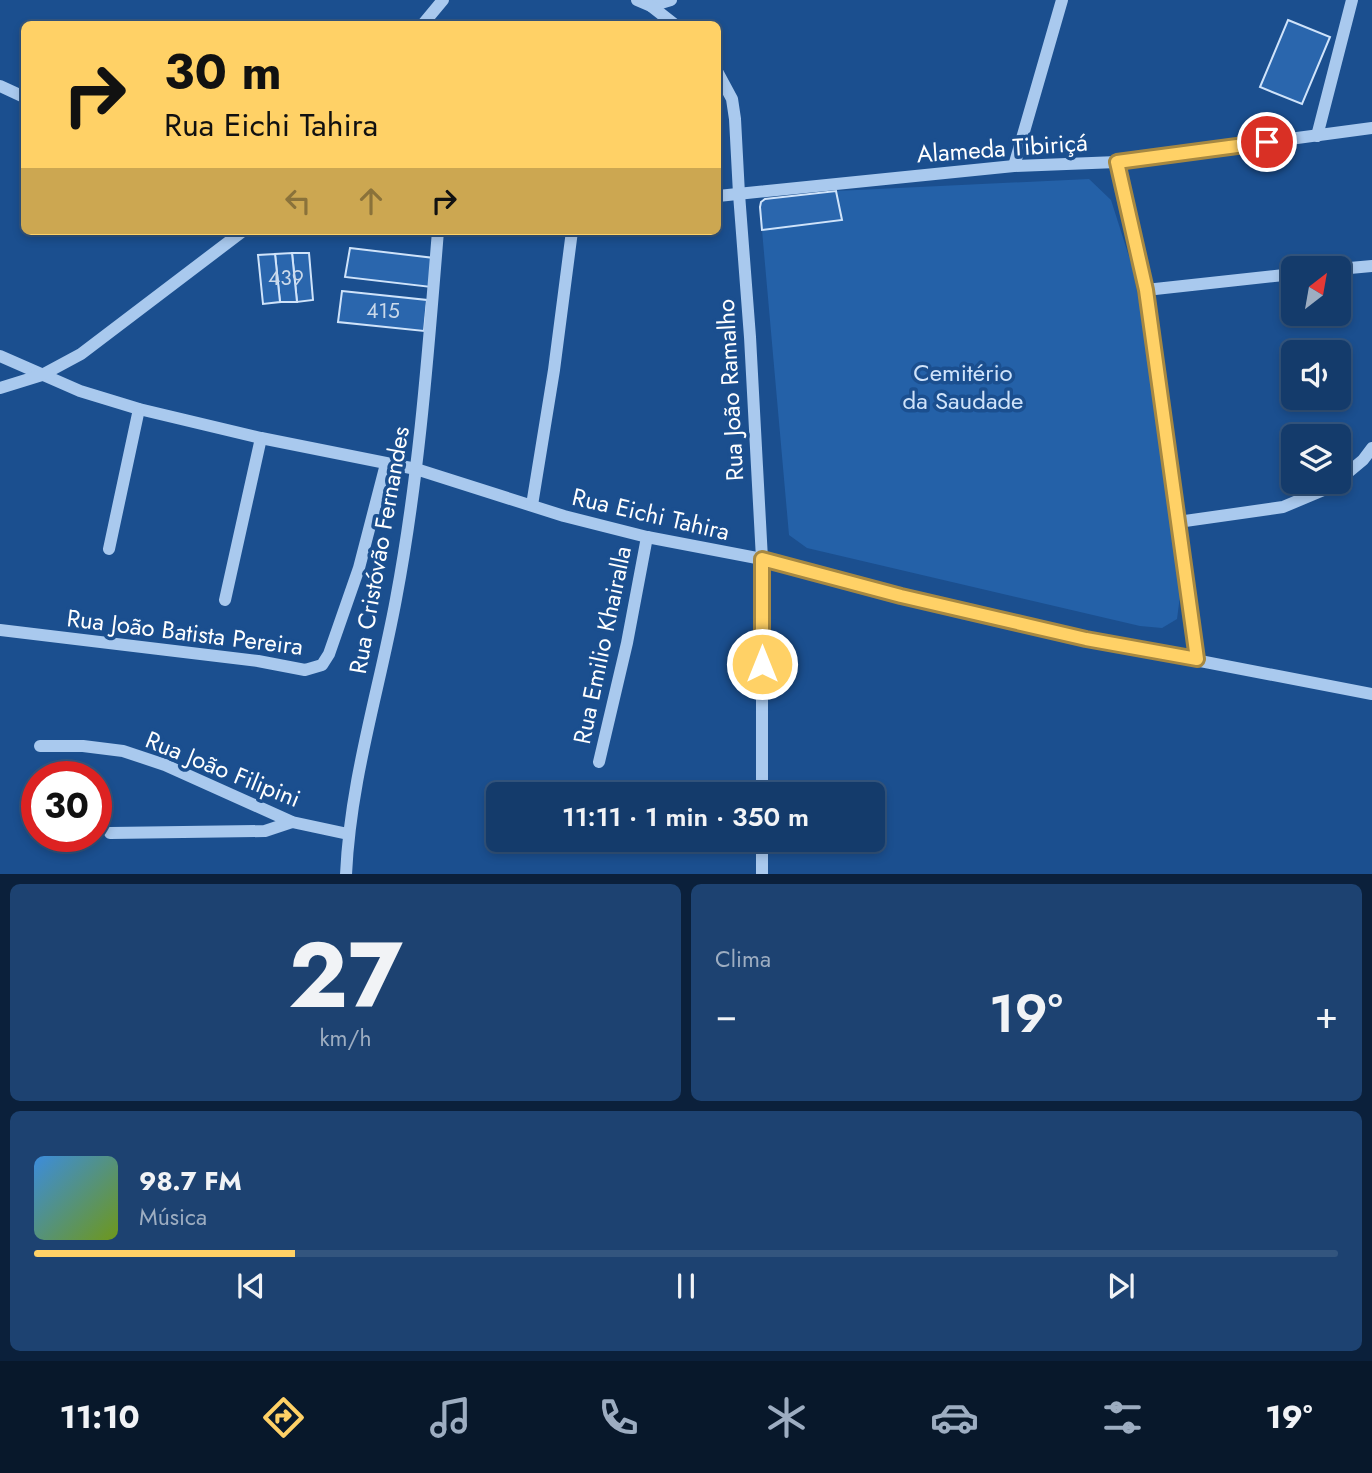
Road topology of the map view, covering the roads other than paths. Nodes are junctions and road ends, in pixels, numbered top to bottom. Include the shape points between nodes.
1 (443, 0) edge
2 (637, 0) edge
3 (671, 0) edge
4 (1062, 0) edge
5 (1352, 0) edge
6 (651, 6) junction
7 (426, 21) edge
8 (670, 21) edge
9 (721, 79) edge
10 (0, 86) edge
11 (21, 96) edge
12 (1372, 128) edge
13 (1317, 136) junction
14 (1117, 162) junction
15 (1014, 166) junction
16 (738, 194) junction
17 (721, 196) edge
18 (238, 235) edge
19 (439, 235) edge
20 (571, 235) edge
21 (1372, 266) edge
22 (1351, 268) edge
23 (1281, 275) edge
24 (1146, 290) junction
25 (0, 356) edge
26 (42, 374) junction
27 (0, 388) edge
28 (139, 409) junction
29 (261, 438) junction
30 (1372, 448) edge
31 (386, 464) junction
32 (416, 468) junction
33 (1351, 470) edge
34 (1313, 494) edge
35 (533, 505) junction
36 (1178, 522) junction
37 (646, 537) junction
38 (109, 550) dead end
39 (762, 559) junction
40 (225, 600) dead end
41 (0, 630) edge
42 (1197, 659) junction
43 (1372, 693) edge
44 (40, 746) dead end
45 (599, 762) dead end
46 (762, 782) edge
47 (292, 822) junction
48 (112, 833) edge
49 (348, 834) junction
50 (762, 852) edge
51 (346, 874) edge
52 (762, 874) edge

1 - 7 street
2 - 6 street
3 - 6 street
4 - 15 street
5 - 13 street
6 - 8 street
9 - 16 street, Rua João Ramalho via 736,119
10 - 11 street
12 - 13 street, Alameda Tibiriçá
13 - 14 street, Alameda Tibiriçá
14 - 15 street, Alameda Tibiriçá
14 - 24 street
15 - 16 street, Alameda Tibiriçá
16 - 17 street, Alameda Tibiriçá
16 - 39 street, Rua João Ramalho
18 - 26 street via 81,354
19 - 32 street, Rua Cristóvão Fernandes
20 - 35 street
21 - 22 street
23 - 24 street
24 - 36 street
25 - 26 street, Rua Eichi Tahira
26 - 27 street
26 - 28 street, Rua Eichi Tahira
28 - 29 street, Rua Eichi Tahira
28 - 38 street
29 - 31 street, Rua Eichi Tahira
29 - 40 street
30 - 33 street
31 - 32 street, Rua Eichi Tahira
31 - 41 street, Rua João Batista Pereira via 359,568 322,664 305,670
32 - 35 street, Rua Eichi Tahira
32 - 49 street, Rua Cristóvão Fernandes via 396,599
34 - 36 street via 1283,507
35 - 37 street, Rua Eichi Tahira
36 - 42 street
37 - 39 street, Rua Eichi Tahira
37 - 45 street, Rua Emilio Khairalla
39 - 42 street, Rua Eichi Tahira via 1073,636
39 - 46 street, Rua João Ramalho
42 - 43 street, Rua Eichi Tahira
44 - 47 street, Rua João Filipini via 123,751
47 - 48 street via 265,831
47 - 49 street, Rua João Filipini
49 - 51 street, Rua Cristóvão Fernandes
50 - 52 street

